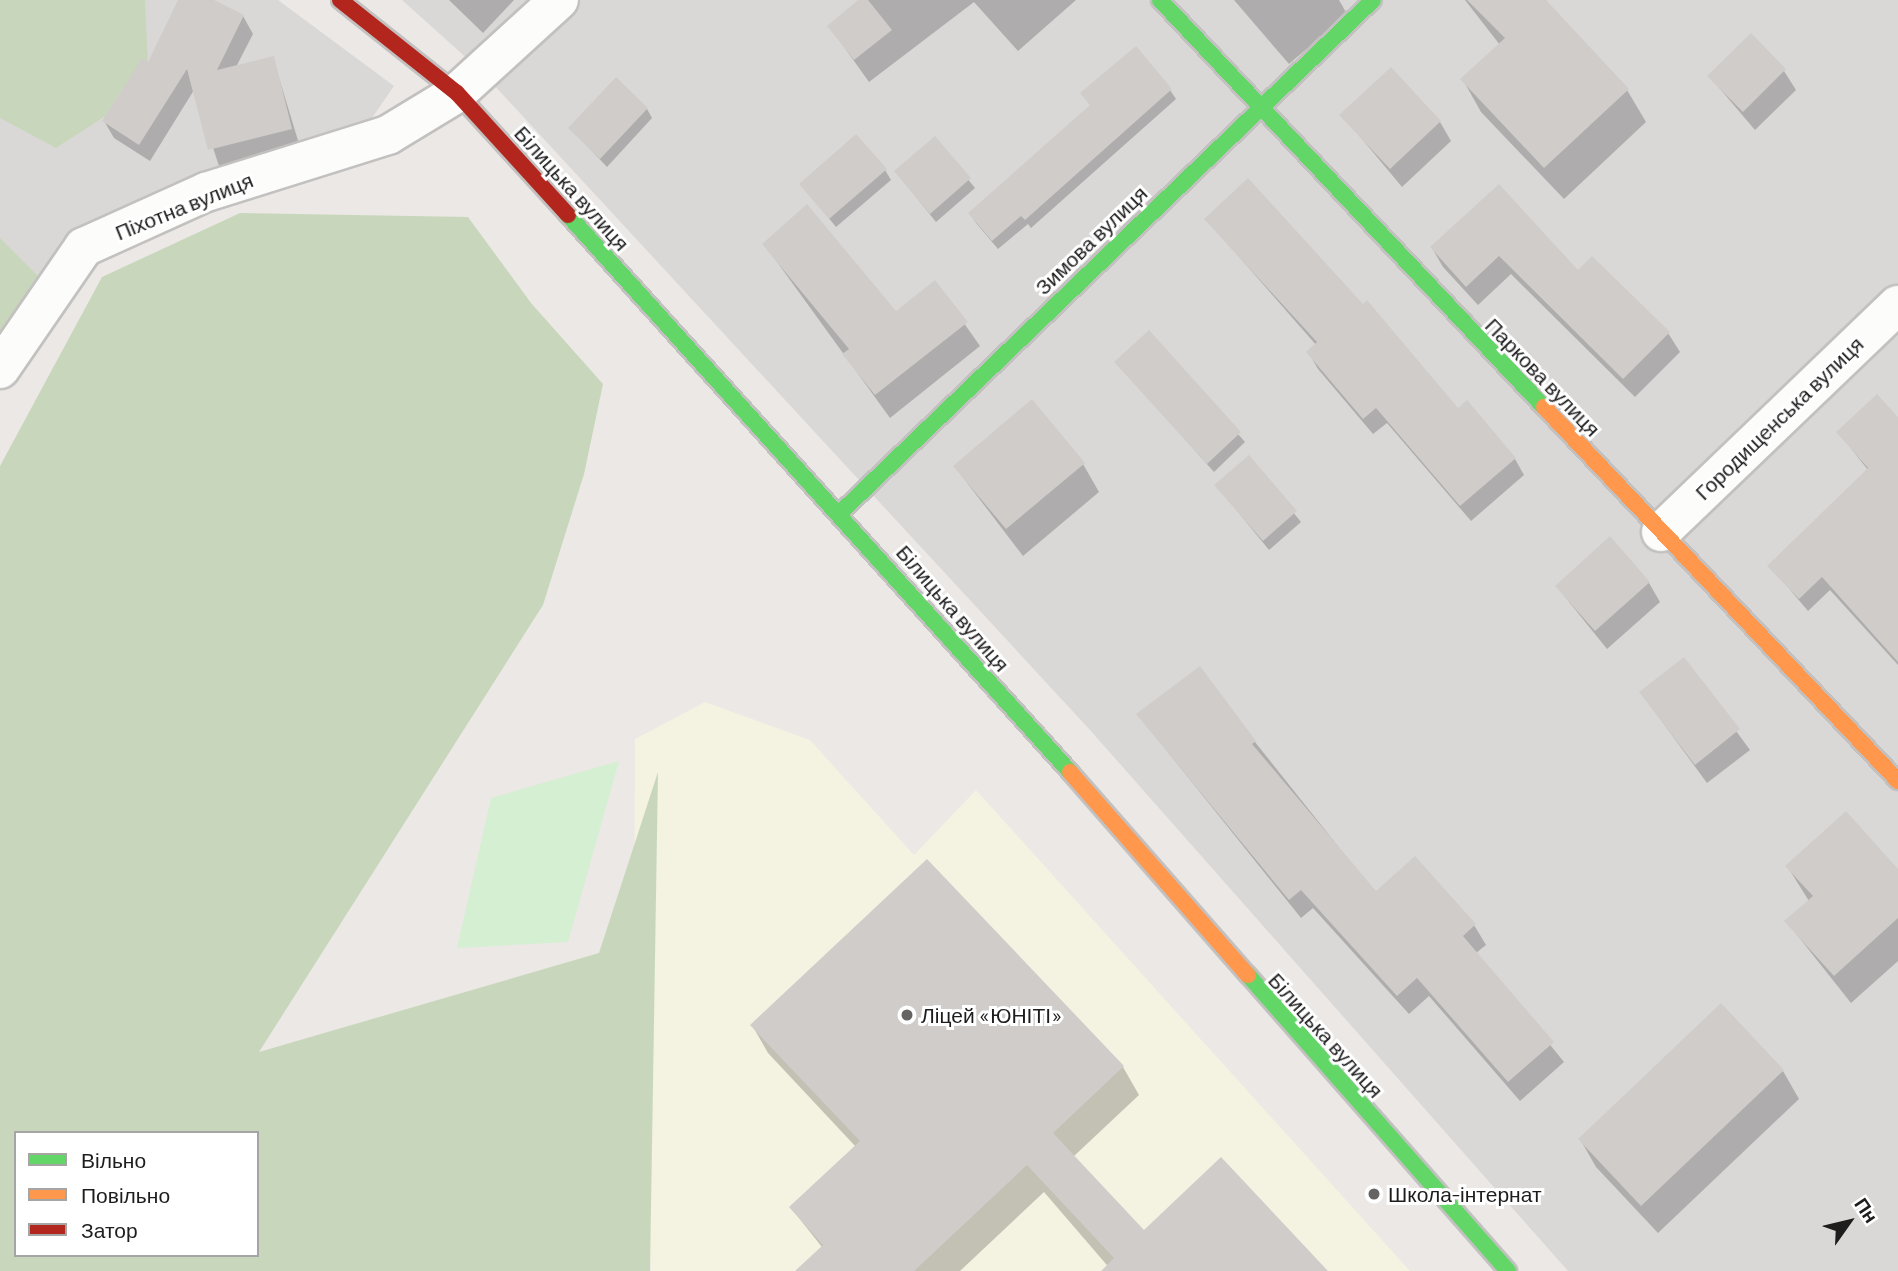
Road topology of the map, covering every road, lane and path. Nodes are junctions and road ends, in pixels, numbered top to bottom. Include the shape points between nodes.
1 (340, 0) edge
2 (559, 0) edge
3 (1160, 0) edge
4 (1373, 0) edge
5 (457, 93) junction
6 (1257, 108) junction
7 (1898, 305) edge
8 (0, 369) edge
9 (841, 512) junction
10 (1661, 532) junction
11 (1898, 781) edge
12 (1508, 1271) edge

1 - 5 street, Білицька вулиця
2 - 5 street, Піхотна вулиця
3 - 6 street, Паркова вулиця
4 - 6 street, Зимова вулиця
5 - 8 street, Піхотна вулиця via 388,135 206,192 84,247
5 - 9 street, Білицька вулиця
6 - 9 street, Зимова вулиця
6 - 10 street, Паркова вулиця
7 - 10 street, Городищенська вулиця
9 - 12 street, Білицька вулиця
10 - 11 street, Паркова вулиця

